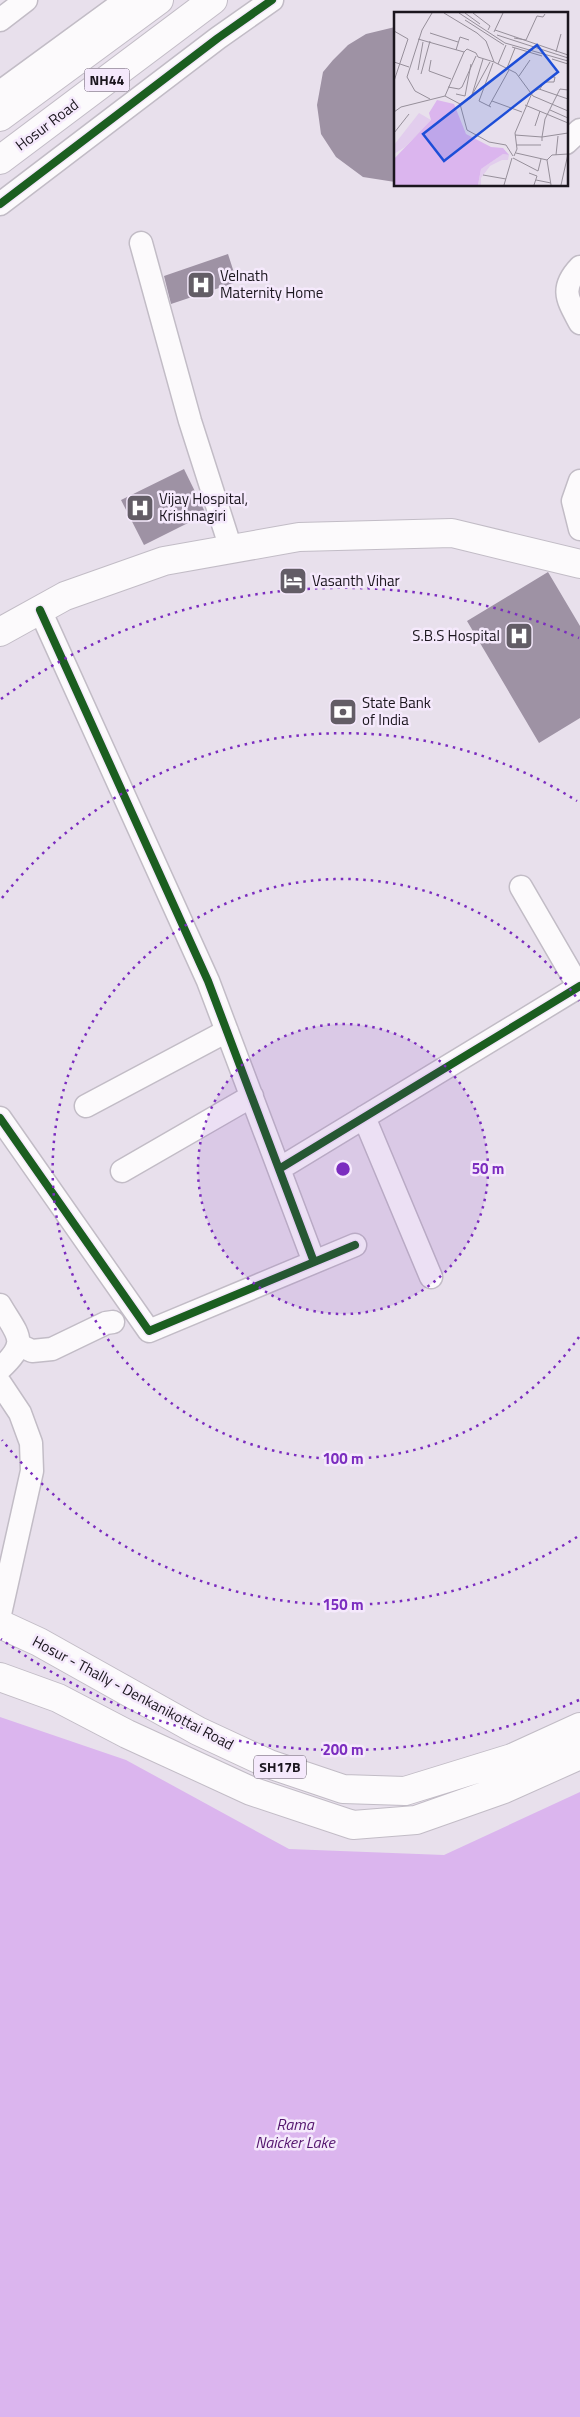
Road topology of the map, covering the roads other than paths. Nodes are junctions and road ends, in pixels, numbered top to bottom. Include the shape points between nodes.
1 (26, 0) edge
2 (126, 0) edge
3 (159, 0) edge
4 (213, 0) edge
5 (272, 0) edge
6 (0, 20) edge
7 (0, 92) edge
8 (0, 117) edge
9 (580, 130) edge
10 (568, 141) edge
11 (0, 160) edge
12 (0, 204) edge
13 (140, 243) dead end
14 (580, 267) edge
15 (580, 323) edge
16 (580, 481) edge
17 (580, 529) edge
18 (231, 549) junction
19 (580, 564) edge
20 (40, 610) junction
21 (0, 632) edge
22 (521, 887) dead end
23 (580, 986) edge
24 (227, 1031) junction
25 (252, 1096) junction
26 (86, 1106) dead end
27 (364, 1117) junction
28 (0, 1118) edge
29 (279, 1169) junction
30 (122, 1171) dead end
31 (355, 1245) dead end
32 (314, 1262) junction
33 (431, 1277) dead end
34 (0, 1305) edge
35 (113, 1322) dead end
36 (19, 1345) junction
37 (0, 1369) edge
38 (0, 1383) edge
39 (0, 1614) edge
40 (0, 1624) edge
41 (0, 1676) edge
42 (580, 1727) edge
43 (580, 1755) edge

1 - 6 street
2 - 7 street
3 - 8 main road, NH44
4 - 11 main road, Hosur Road / NH44
5 - 12 street
9 - 10 street
13 - 18 street via 190,422
14 - 15 street via 566,289 567,298
16 - 17 street via 573,501
18 - 19 main road via 299,537 452,533
18 - 20 main road via 164,561 65,596
20 - 21 main road
20 - 24 street via 192,942
22 - 23 street
23 - 27 street
24 - 25 street
24 - 26 street
25 - 29 street
25 - 30 street
27 - 29 street
27 - 33 street
28 - 32 street via 149,1331
29 - 32 street
31 - 32 street
34 - 36 street via 19,1337
35 - 36 street via 47,1350 32,1351
36 - 37 street
38 - 39 street via 20,1413 31,1443 32,1471
40 - 42 main road, Hosur - Thally - Denkanikottai Road / SH17B via 40,1642 198,1731 269,1764 343,1789 405,1791 512,1758
41 - 43 main road, SH17B via 58,1698 250,1791 353,1825 416,1820 504,1789

